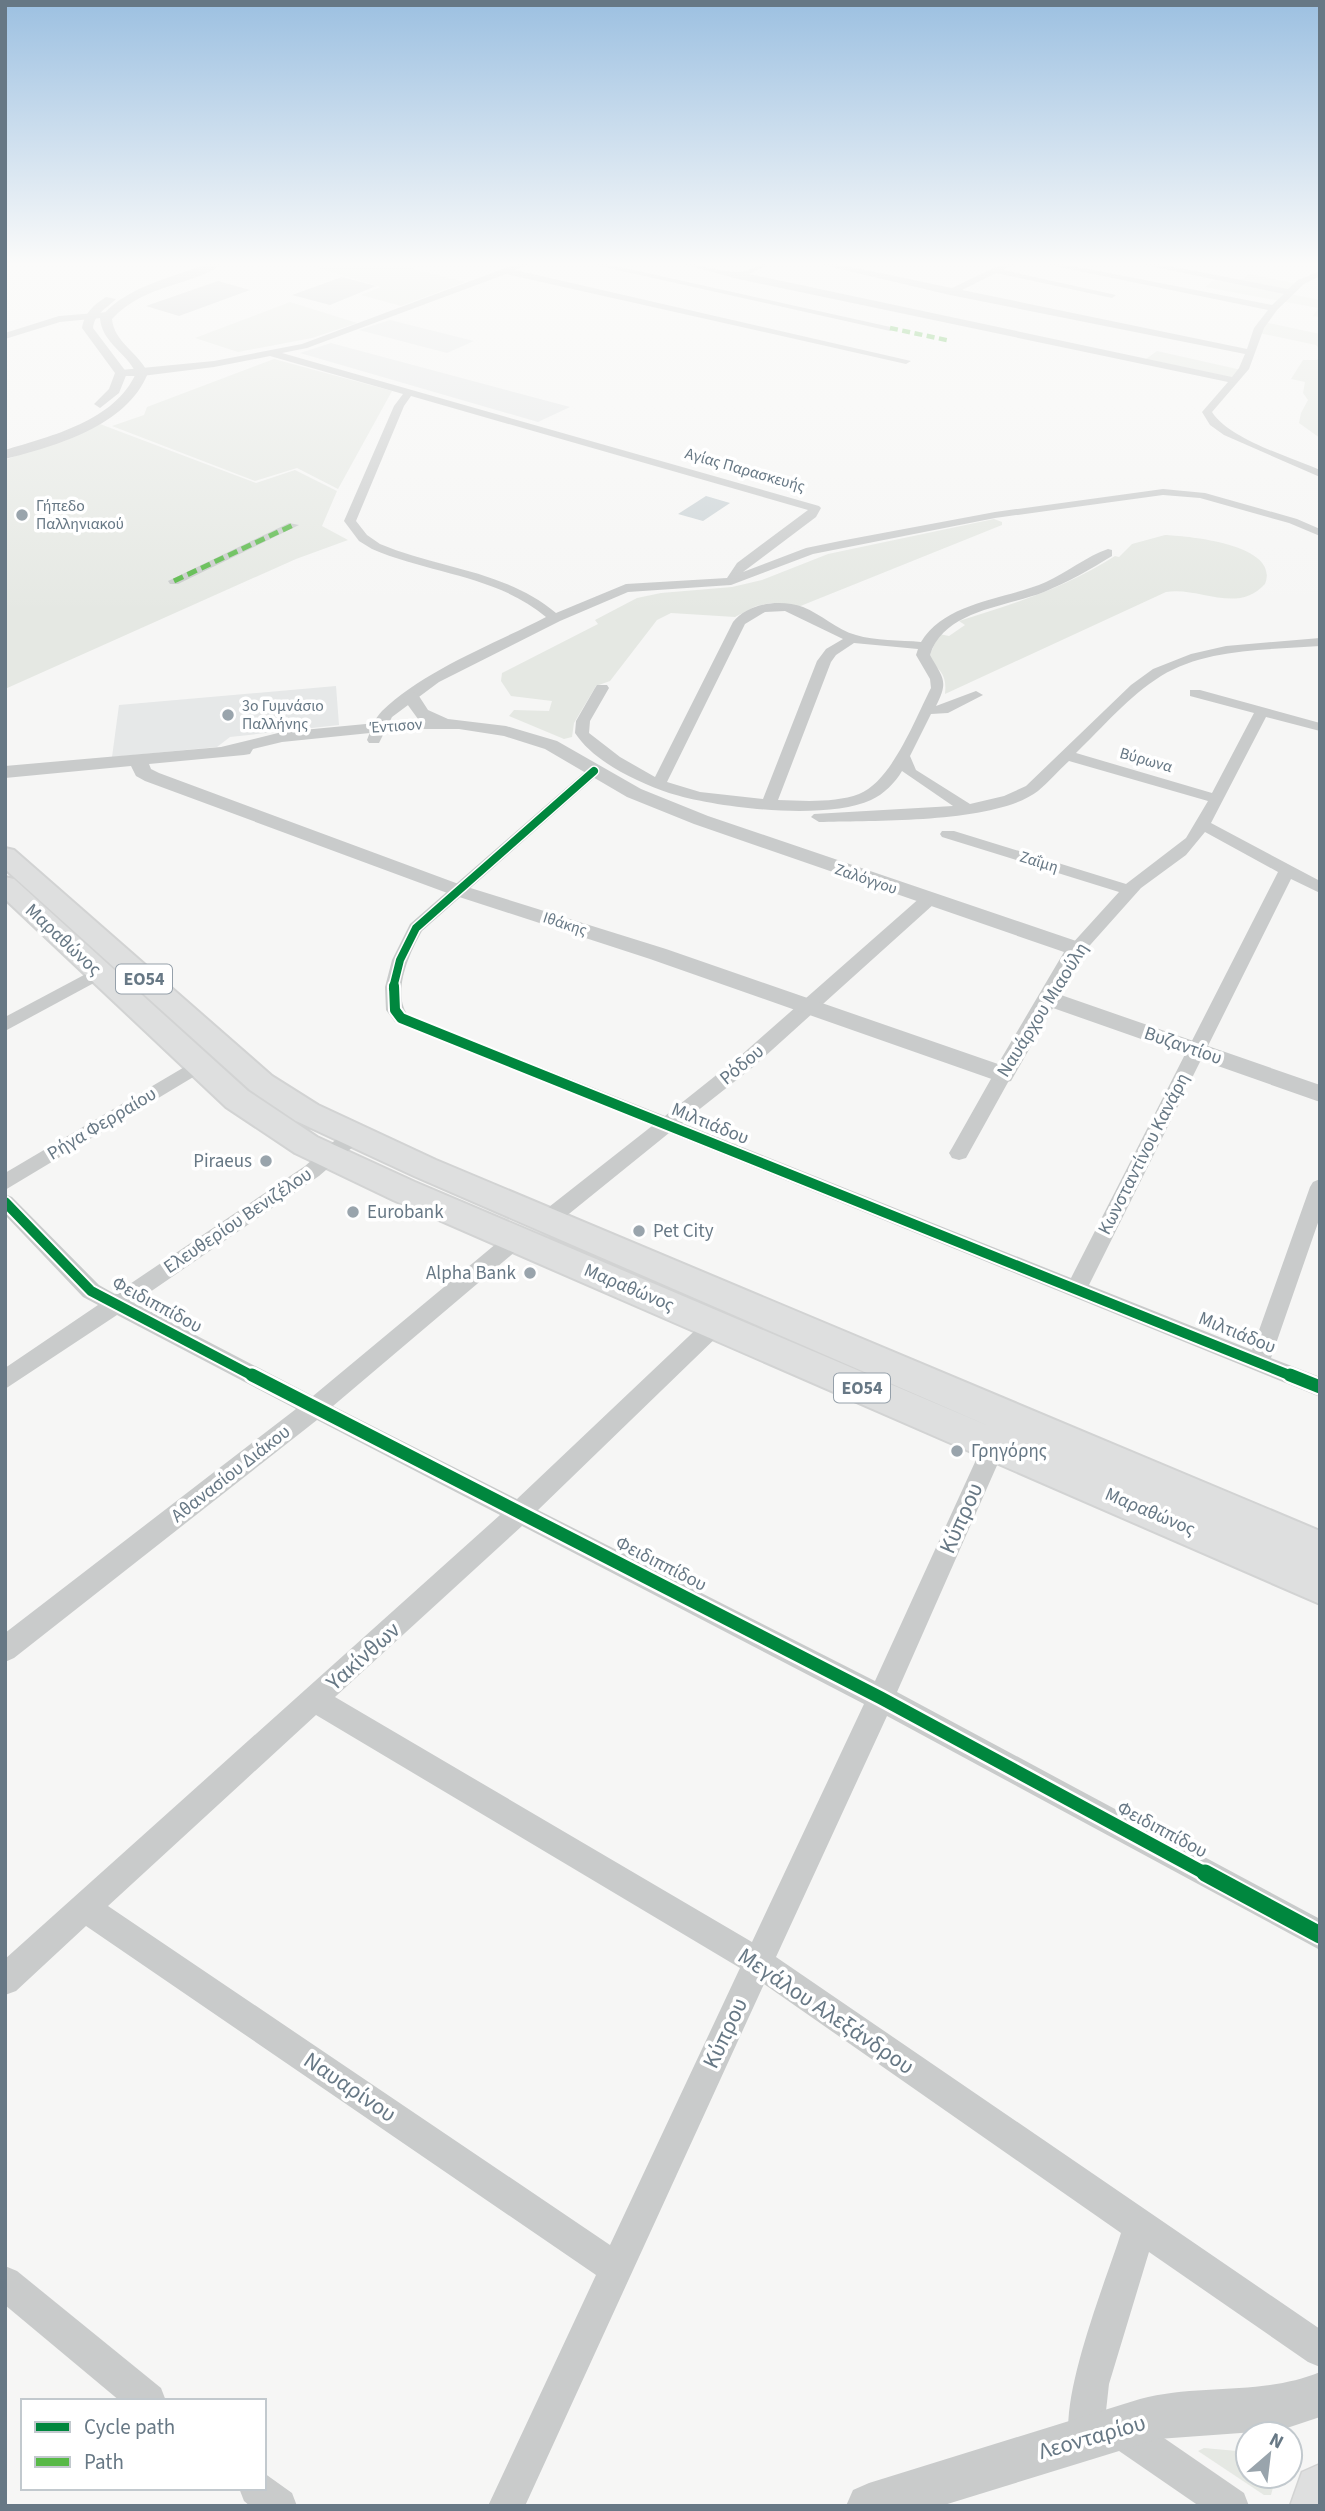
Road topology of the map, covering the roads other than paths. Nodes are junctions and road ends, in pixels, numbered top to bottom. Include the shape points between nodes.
1 (120, 378) edge
2 (140, 378) edge
3 (363, 378) edge
4 (1226, 378) edge
5 (1234, 380) joint
6 (1212, 389) dead end
7 (410, 391) junction
8 (1224, 392) junction
9 (5, 447) edge
10 (5, 456) edge
11 (1320, 474) edge
12 (293, 525) dead end
13 (1320, 533) edge
14 (1108, 553) dead end
15 (174, 581) dead end
16 (731, 581) junction
17 (555, 618) junction
18 (852, 639) junction
19 (1320, 642) edge
20 (924, 646) junction
21 (602, 688) dead end
22 (1195, 693) dead end
23 (976, 695) dead end
24 (411, 697) junction
25 (928, 710) junction
26 (1262, 711) junction
27 (445, 724) junction
28 (1320, 727) edge
29 (383, 733) junction
30 (556, 748) junction
31 (1066, 755) junction
32 (904, 758) junction
33 (138, 759) junction
34 (594, 771) junction
35 (5, 772) edge
36 (893, 774) junction
37 (658, 793) junction
38 (1216, 799) junction
39 (769, 804) junction
40 (967, 809) junction
41 (945, 811) junction
42 (1204, 825) junction
43 (948, 834) dead end
44 (5, 855) edge
45 (1287, 870) junction
46 (1320, 888) edge
47 (457, 890) junction
48 (1129, 890) junction
49 (8, 892) edge
50 (928, 900) junction
51 (1077, 949) junction
52 (99, 973) junction
53 (1047, 998) junction
54 (809, 1006) junction
55 (5, 1025) edge
56 (1196, 1051) junction
57 (198, 1065) junction
58 (1003, 1075) junction
59 (1320, 1094) edge
60 (667, 1126) junction
61 (342, 1146) junction
62 (960, 1153) dead end
63 (5, 1183) edge
64 (1320, 1187) edge
65 (5, 1202) edge
66 (547, 1220) junction
67 (516, 1239) junction
68 (1077, 1288) junction
69 (116, 1304) junction
70 (715, 1325) junction
71 (1259, 1360) junction
72 (5, 1380) edge
73 (1320, 1387) edge
74 (315, 1408) junction
75 (994, 1445) junction
76 (521, 1511) junction
77 (1320, 1550) edge
78 (1320, 1585) edge
79 (5, 1649) edge
80 (881, 1698) junction
81 (315, 1700) junction
82 (85, 1907) junction
83 (1320, 1935) edge
84 (758, 1962) junction
85 (5, 1980) edge
86 (1140, 2226) junction
87 (615, 2268) junction
88 (5, 2283) edge
89 (1320, 2350) edge
90 (1320, 2395) edge
91 (146, 2399) edge
92 (1101, 2433) junction
93 (259, 2490) edge
94 (1320, 2490) edge
95 (279, 2506) edge
96 (506, 2506) edge
97 (869, 2506) edge
98 (1231, 2506) edge
99 (1316, 2506) edge

1 - 9 street via 110,396 85,414
2 - 10 street via 130,396 101,417
3 - 7 street, Αγίας Παρασκευής
4 - 5 street
5 - 8 street
6 - 8 street
7 - 16 street, Αγίας Παρασκευής via 815,508 741,566
7 - 17 street via 399,406 350,521 364,538 519,594 542,605
8 - 11 street via 1207,412 1214,424
12 - 15 street
13 - 16 street via 1201,495 1163,492 995,514 832,546
14 - 20 street via 1042,588 946,622
16 - 17 street via 626,588
17 - 24 street via 441,675
18 - 20 street
18 - 37 street via 790,608 768,607 745,616
18 - 39 street via 824,662
19 - 31 street via 1226,650 1158,672
20 - 25 street via 924,659 938,683
21 - 37 street via 583,721 584,738
22 - 26 street
23 - 25 street via 943,710
24 - 27 street via 422,714
24 - 29 street via 392,709
25 - 32 street
26 - 28 street
26 - 38 street, Ναυάρχου Μιαούλη
27 - 29 street, Έντισον
27 - 30 street, Έντισον via 496,728
29 - 30 street, Έντισον via 486,735
29 - 33 street, Έντισον
30 - 34 street, Έντισον
31 - 38 street, Βύρωνα
31 - 40 street via 1021,795
32 - 36 street
32 - 40 street via 910,772
33 - 35 street, Έντισον
33 - 47 street, Ιθάκης via 143,772 152,777
34 - 37 street, Έντισον
34 - 47 street, Μιλτιάδου
36 - 39 street via 861,798
36 - 41 street via 919,787
37 - 39 street
37 - 41 street via 715,814 753,817
37 - 50 street, Ζαλόγγου via 731,832
38 - 42 street, Ναυάρχου Μιαούλη
40 - 41 street
42 - 45 street
42 - 48 street, Ναυάρχου Μιαούλη via 1187,847
43 - 48 street, Ζαΐμη
44 - 61 main road, Μαραθώνος / ΕΟ54 via 261,1083 307,1113
45 - 46 street
45 - 56 street, Κωνσταντίνου Κανάρη
47 - 54 street, Ιθάκης
47 - 60 street, Μιλτιάδου via 423,920 405,944 392,998 396,1014
48 - 51 street, Ναυάρχου Μιαούλη
49 - 52 main road, Μαραθώνος / ΕΟ54
50 - 51 street, Ζαλόγγου
50 - 54 street, Ρόδου
51 - 53 street, Ναυάρχου Μιαούλη
52 - 55 street
52 - 57 main road, Μαραθώνος / ΕΟ54
53 - 56 street, Βυζαντίου
53 - 58 street, Ναυάρχου Μιαούλη
54 - 58 street, Ιθάκης
54 - 60 street, Ρόδου
56 - 59 street, Βυζαντίου
56 - 68 street, Κωνσταντίνου Κανάρη
57 - 61 main road, Μαραθώνος / ΕΟ54 via 290,1136
57 - 63 street, Ρήγα Φερραίου
58 - 62 street, Ναυάρχου Μιαούλη
60 - 66 street, Ρόδου
60 - 68 street, Μιλτιάδου
61 - 66 main road, Μαραθώνος / ΕΟ54
61 - 67 main road, Μαραθώνος / ΕΟ54
61 - 69 street, Ελευθερίου Βενιζέλου
64 - 71 street
65 - 69 street, Φειδιππίδου via 91,1291
66 - 77 main road, Μαραθώνος / ΕΟ54
67 - 70 main road, Μαραθώνος / ΕΟ54
67 - 74 street, Αθανασίου Διάκου
68 - 71 street, Μιλτιάδου
69 - 72 street, Ελευθερίου Βενιζέλου
69 - 74 street, Φειδιππίδου
70 - 75 main road, Μαραθώνος / ΕΟ54
70 - 76 street, Υακίνθων
71 - 73 street, Μιλτιάδου
74 - 76 street, Φειδιππίδου
74 - 79 street, Αθανασίου Διάκου
75 - 78 main road, Μαραθώνος / ΕΟ54
75 - 80 street, Κύπρου
76 - 80 street, Φειδιππίδου
76 - 81 street, Υακίνθων
80 - 83 street, Φειδιππίδου
80 - 84 street, Κύπρου
81 - 82 street, Υακίνθων
81 - 84 street, Μεγάλου Αλεξάνδρου
82 - 85 street, Υακίνθων
82 - 87 street, Ναυαρίνου
84 - 86 street, Μεγάλου Αλεξάνδρου
84 - 87 street, Κύπρου
86 - 89 street, Μεγάλου Αλεξάνδρου
86 - 92 street via 1091,2384
87 - 96 street, Κύπρου
88 - 91 street
90 - 92 street, Λεονταρίου via 1279,2410 1191,2413
92 - 97 street, Λεονταρίου
92 - 98 street
93 - 95 street
94 - 99 main road

